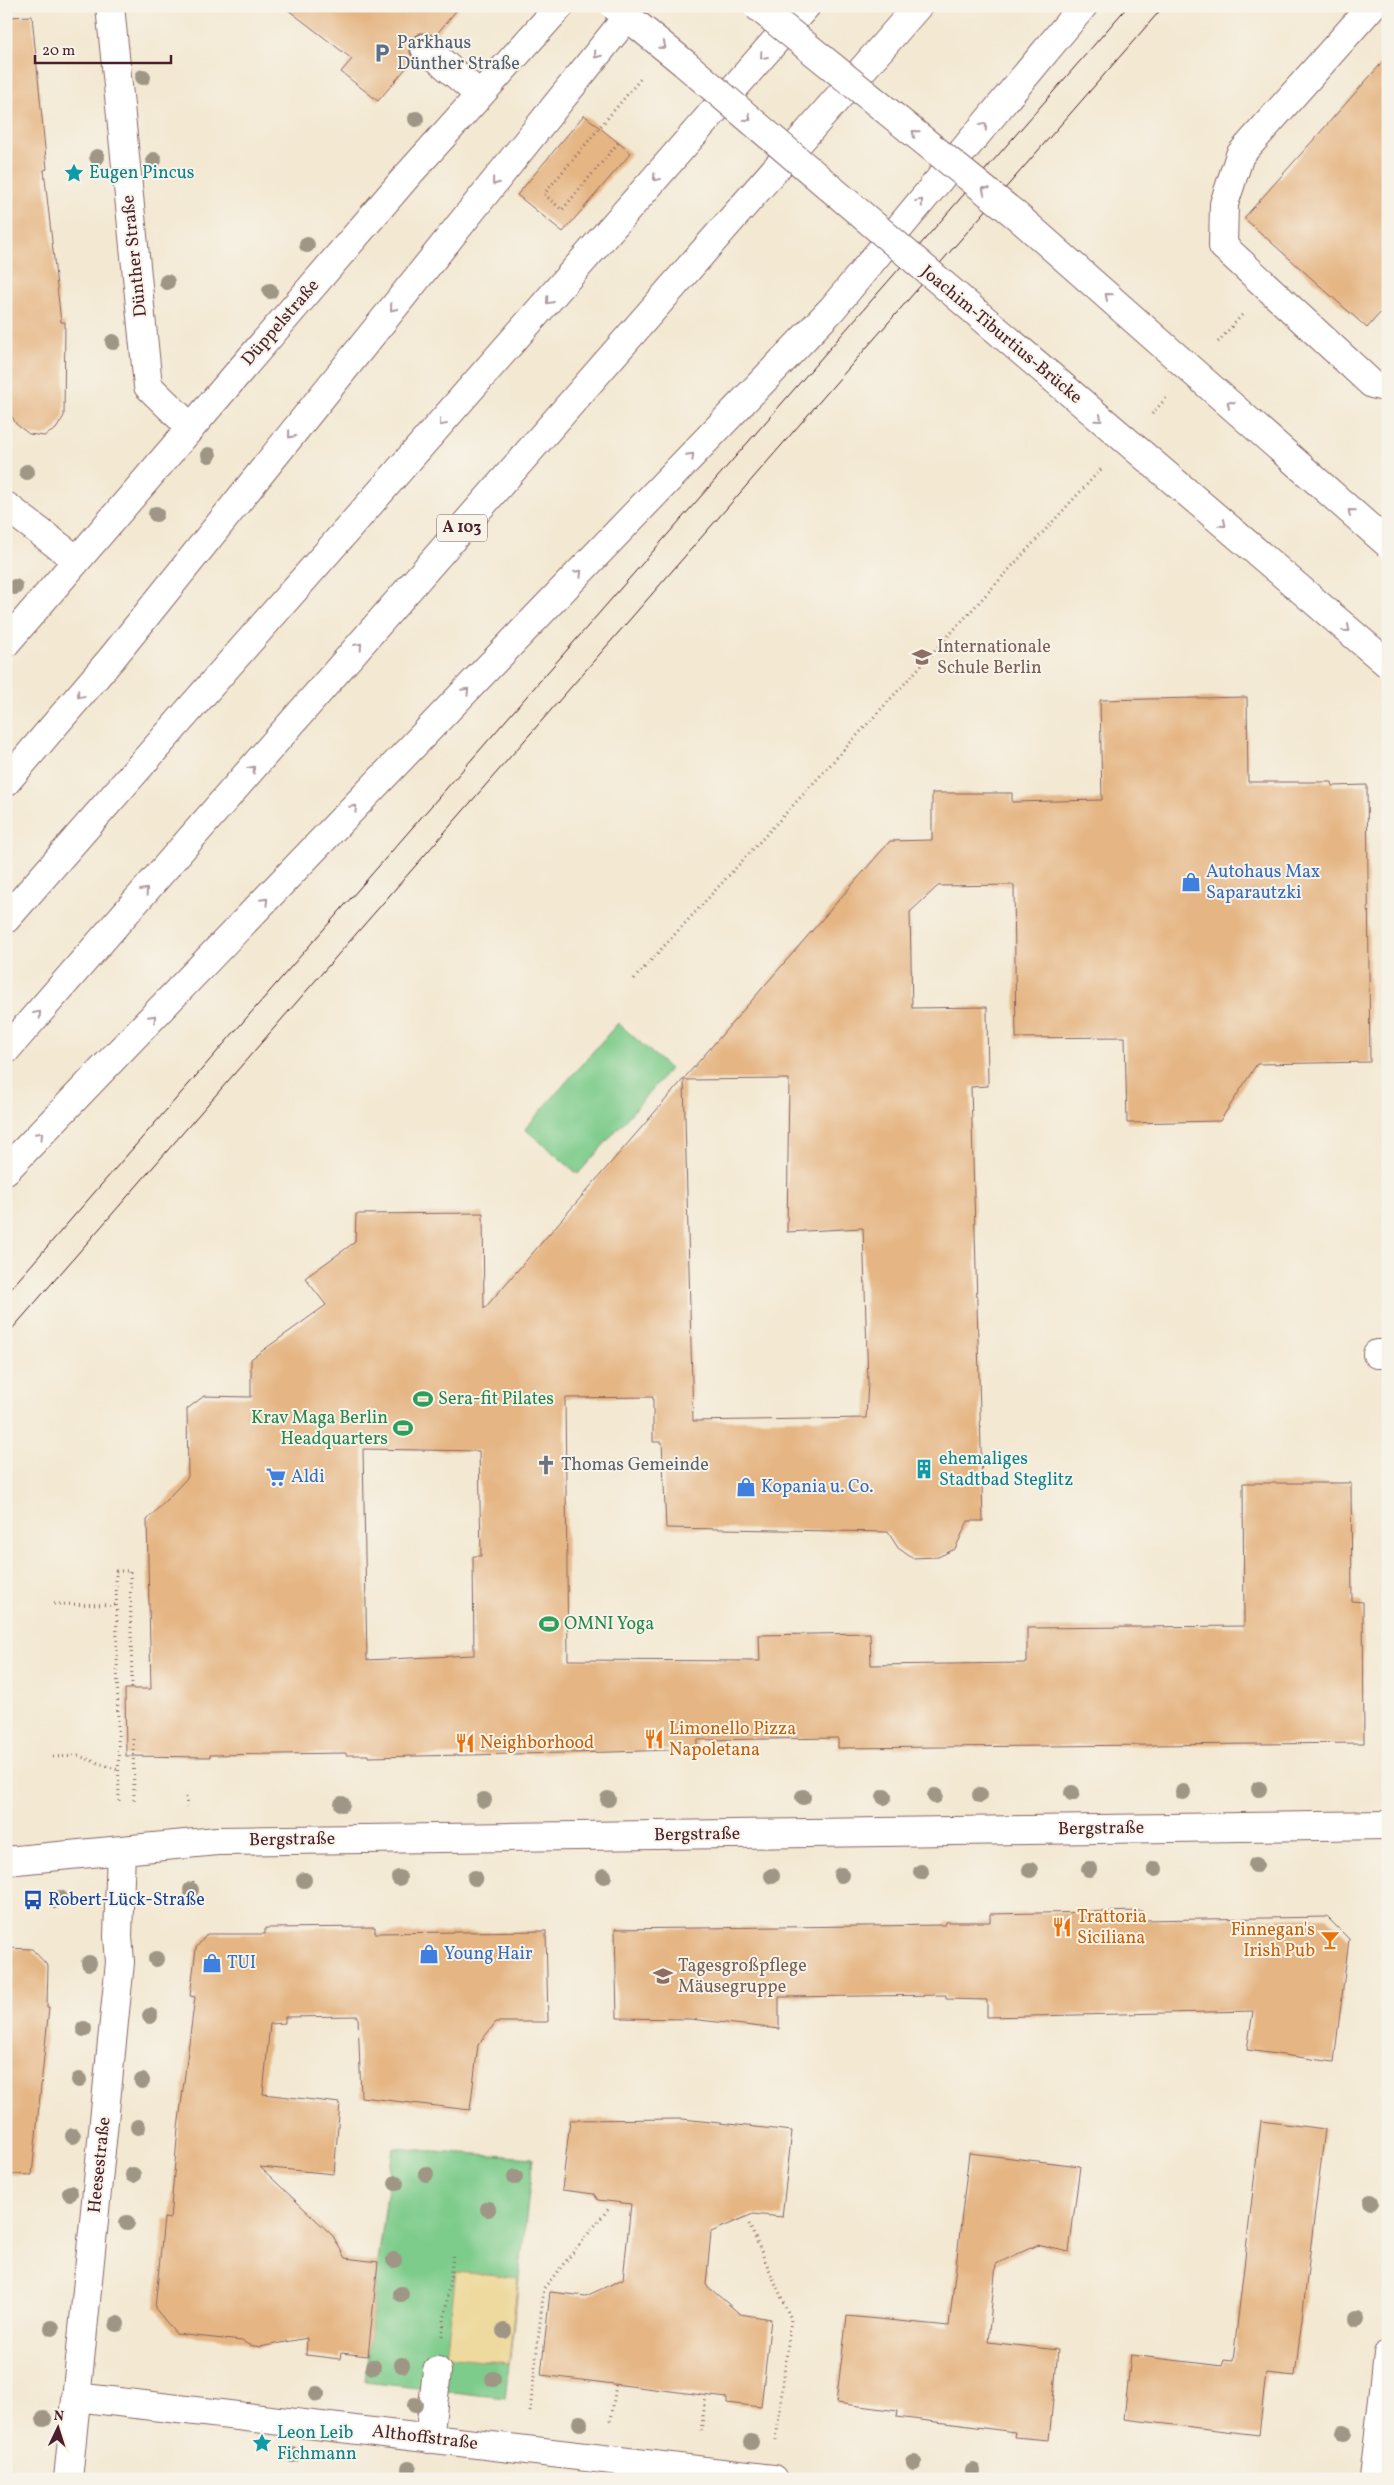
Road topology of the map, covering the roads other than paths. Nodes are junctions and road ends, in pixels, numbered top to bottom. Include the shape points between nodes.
1 (110, 6) edge
2 (560, 6) edge
3 (758, 6) edge
4 (806, 6) edge
5 (918, 6) edge
6 (1083, 6) edge
7 (1372, 6) edge
8 (626, 10) edge
9 (424, 48) dead end
10 (480, 95) junction
11 (953, 163) junction
12 (889, 240) junction
13 (1388, 388) edge
14 (191, 428) junction
15 (6, 506) edge
16 (1388, 544) edge
17 (77, 560) junction
18 (6, 643) edge
19 (1388, 664) edge
20 (6, 782) edge
21 (6, 919) edge
22 (6, 1050) edge
23 (6, 1170) edge
24 (1388, 1825) edge
25 (121, 1851) junction
26 (6, 1861) edge
27 (1388, 2354) edge
28 (438, 2371) road end
29 (76, 2397) junction
30 (430, 2439) junction
31 (68, 2479) edge
32 (773, 2479) edge
33 (1374, 2479) edge

1 - 14 main road, Dünther Straße via 148,386
2 - 10 main road, Düppelstraße
11 -> 3 main road, bridge
4 -> 21 main road
22 -> 5 main road, A 103
11 -> 6 main road
7 - 13 main road via 1240,155 1224,204 1223,246 1372,384
8 -> 12 main road, Joachim-Tiburtius-Brücke, bridge
8 -> 20 main road, bridge via 112,658
9 - 10 main road
10 - 14 main road, Düppelstraße
12 -> 11 main road
16 -> 11 main road, bridge
12 -> 19 main road, Joachim-Tiburtius-Brücke, bridge
23 -> 12 main road via 832,308
14 - 17 main road, Düppelstraße
15 - 17 main road
17 - 18 main road, Düppelstraße
24 - 25 main road, Bergstraße via 217,1841
25 - 26 main road, Bergstraße
25 - 29 main road, Heesestraße via 120,1962
27 - 33 main road
28 - 30 main road
29 - 30 main road, Althoffstraße
29 - 31 main road, Heesestraße
30 - 32 main road, Althoffstraße

